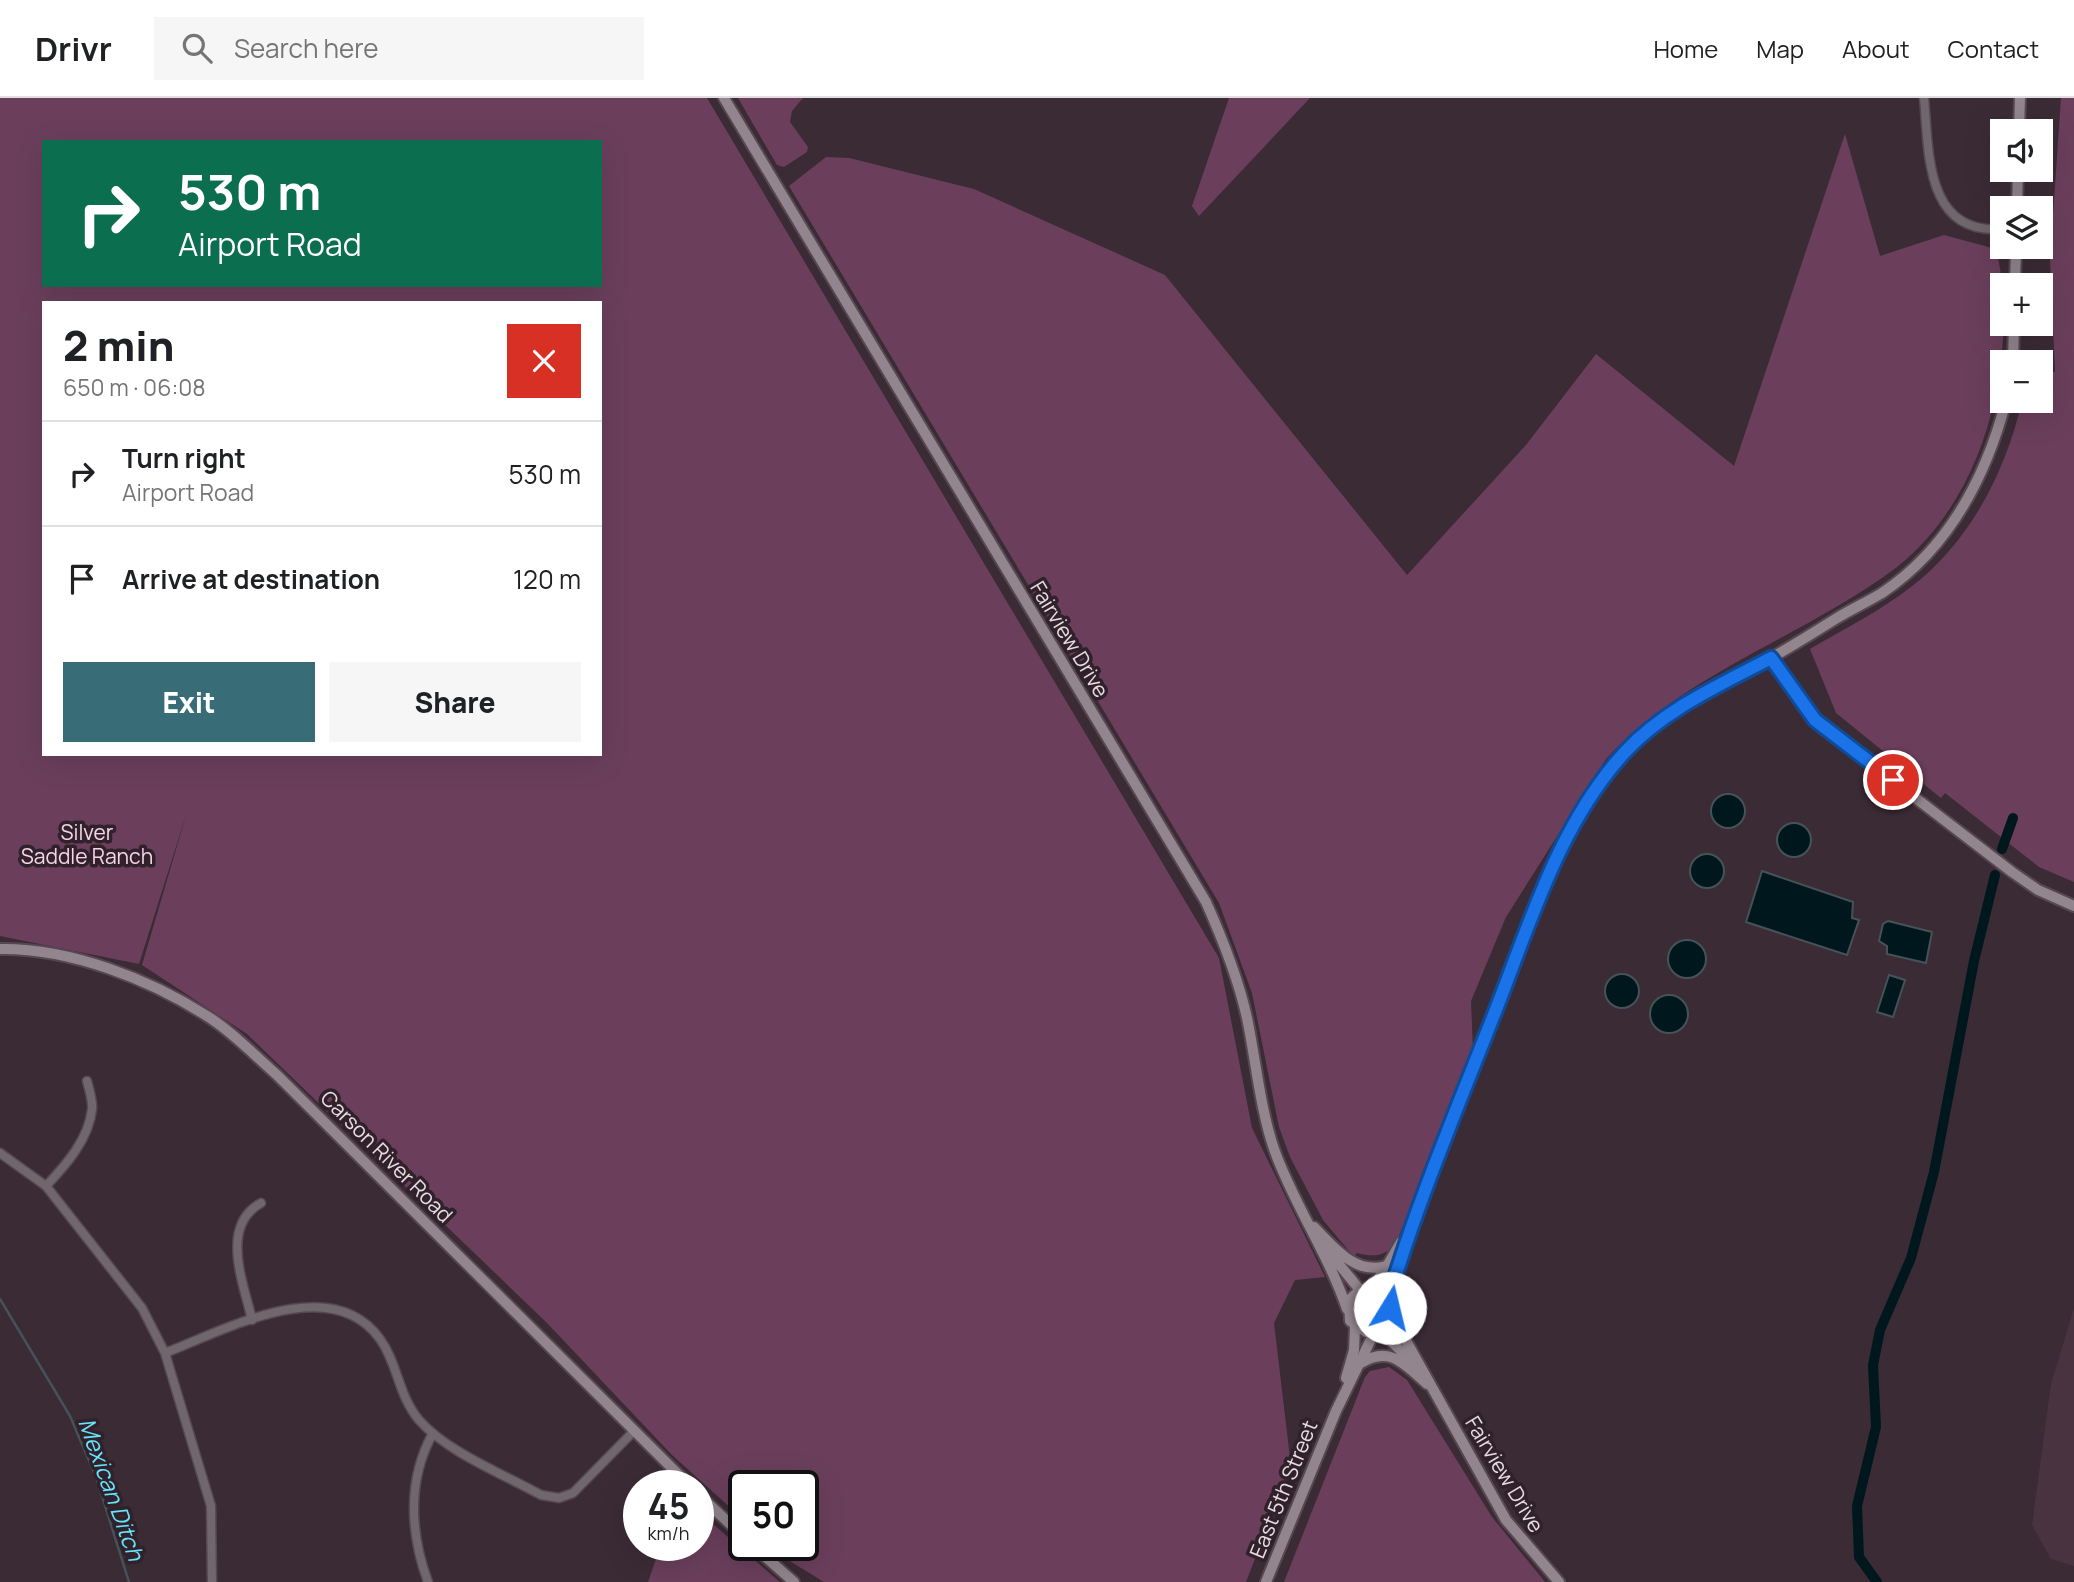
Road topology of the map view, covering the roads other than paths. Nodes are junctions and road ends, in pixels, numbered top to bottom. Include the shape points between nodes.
1 (724, 98) edge
2 (1924, 98) edge
3 (2020, 98) edge
4 (2019, 119) edge
5 (1990, 229) edge
6 (2002, 413) edge
7 (1771, 658) junction
8 (2074, 906) edge
9 (0, 949) edge
10 (87, 1081) dead end
11 (0, 1153) edge
12 (46, 1186) junction
13 (261, 1203) dead end
14 (1309, 1225) junction
15 (1409, 1229) junction
16 (1386, 1266) junction
17 (1364, 1289) junction
18 (1388, 1300) junction
19 (1347, 1309) junction
20 (1390, 1312) junction
21 (252, 1320) junction
22 (1355, 1327) junction
23 (1377, 1330) junction
24 (165, 1353) junction
25 (1359, 1365) junction
26 (1428, 1379) junction
27 (1434, 1390) junction
28 (1336, 1411) junction
29 (633, 1432) junction
30 (433, 1433) junction
31 (673, 1470) edge
32 (714, 1509) edge
33 (728, 1522) edge
34 (770, 1561) edge
35 (212, 1582) edge
36 (428, 1582) edge
37 (794, 1582) edge
38 (1266, 1582) edge
39 (1559, 1582) edge

1 - 14 main road, Fairview Drive via 1206,902 1230,957 1246,1014 1273,1147
2 - 5 street via 1930,169 1940,198 1964,222
3 - 4 main road
6 - 7 main road via 1979,480 1932,550 1881,593
7 - 8 main road via 1826,730 2012,872
7 - 15 main road via 1666,716 1626,751 1587,801 1554,865
9 - 29 main road, Carson River Road via 74,959 142,979 210,1017 278,1075 423,1217
10 - 12 street via 93,1108 83,1135 70,1161
11 - 12 street
12 - 24 street via 142,1308
13 - 21 street via 241,1222 237,1245
14 - 16 main road via 1356,1264 1369,1270
14 - 17 main road, Fairview Drive
14 - 19 main road, Fairview Drive
15 - 16 main road
15 - 18 main road
16 - 17 main road
17 - 18 main road via 1379,1291
17 - 19 main road via 1351,1298
18 - 20 main road
19 - 22 main road
20 - 23 main road
20 - 26 main road, Fairview Drive
21 - 24 street
21 - 30 street via 312,1306 353,1315 382,1341 408,1406
22 - 23 main road
22 - 28 main road, East 5th Street via 1354,1350
23 - 25 main road, East 5th Street
23 - 26 main road, Fairview Drive
24 - 35 street via 211,1506
25 - 27 main road via 1375,1354 1386,1355
25 - 28 main road, East 5th Street
26 - 27 main road, Fairview Drive
27 - 39 main road, Fairview Drive via 1506,1520
28 - 38 main road, East 5th Street
29 - 30 street via 582,1486 559,1498 541,1495
29 - 31 main road, Carson River Road
30 - 36 street via 419,1463 413,1501
32 - 33 main road
34 - 37 main road

